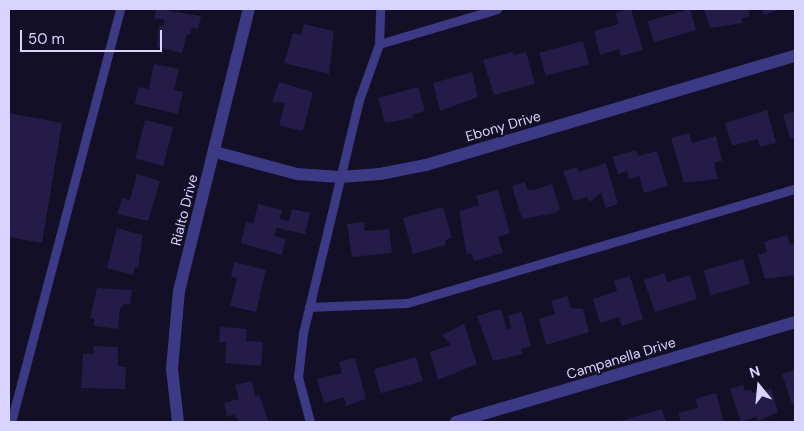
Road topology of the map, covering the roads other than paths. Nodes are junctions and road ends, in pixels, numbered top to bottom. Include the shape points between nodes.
1 (120, 9) edge
2 (249, 9) edge
3 (380, 9) edge
4 (497, 9) edge
5 (379, 44) junction
6 (795, 56) edge
7 (214, 152) junction
8 (340, 177) junction
9 (795, 188) edge
10 (309, 307) junction
11 (795, 322) edge
12 (11, 422) edge
13 (178, 422) edge
14 (310, 422) edge
15 (456, 422) edge

1 - 12 lane
2 - 7 street, Rialto Drive
3 - 5 lane
4 - 5 lane
5 - 8 lane via 359,100
6 - 8 street, Ebony Drive via 426,165
7 - 8 street, Ebony Drive via 297,174
7 - 13 street, Rialto Drive via 179,291 172,369
8 - 10 lane
9 - 10 lane via 407,303
10 - 14 lane via 298,377
11 - 15 street, Campanella Drive

